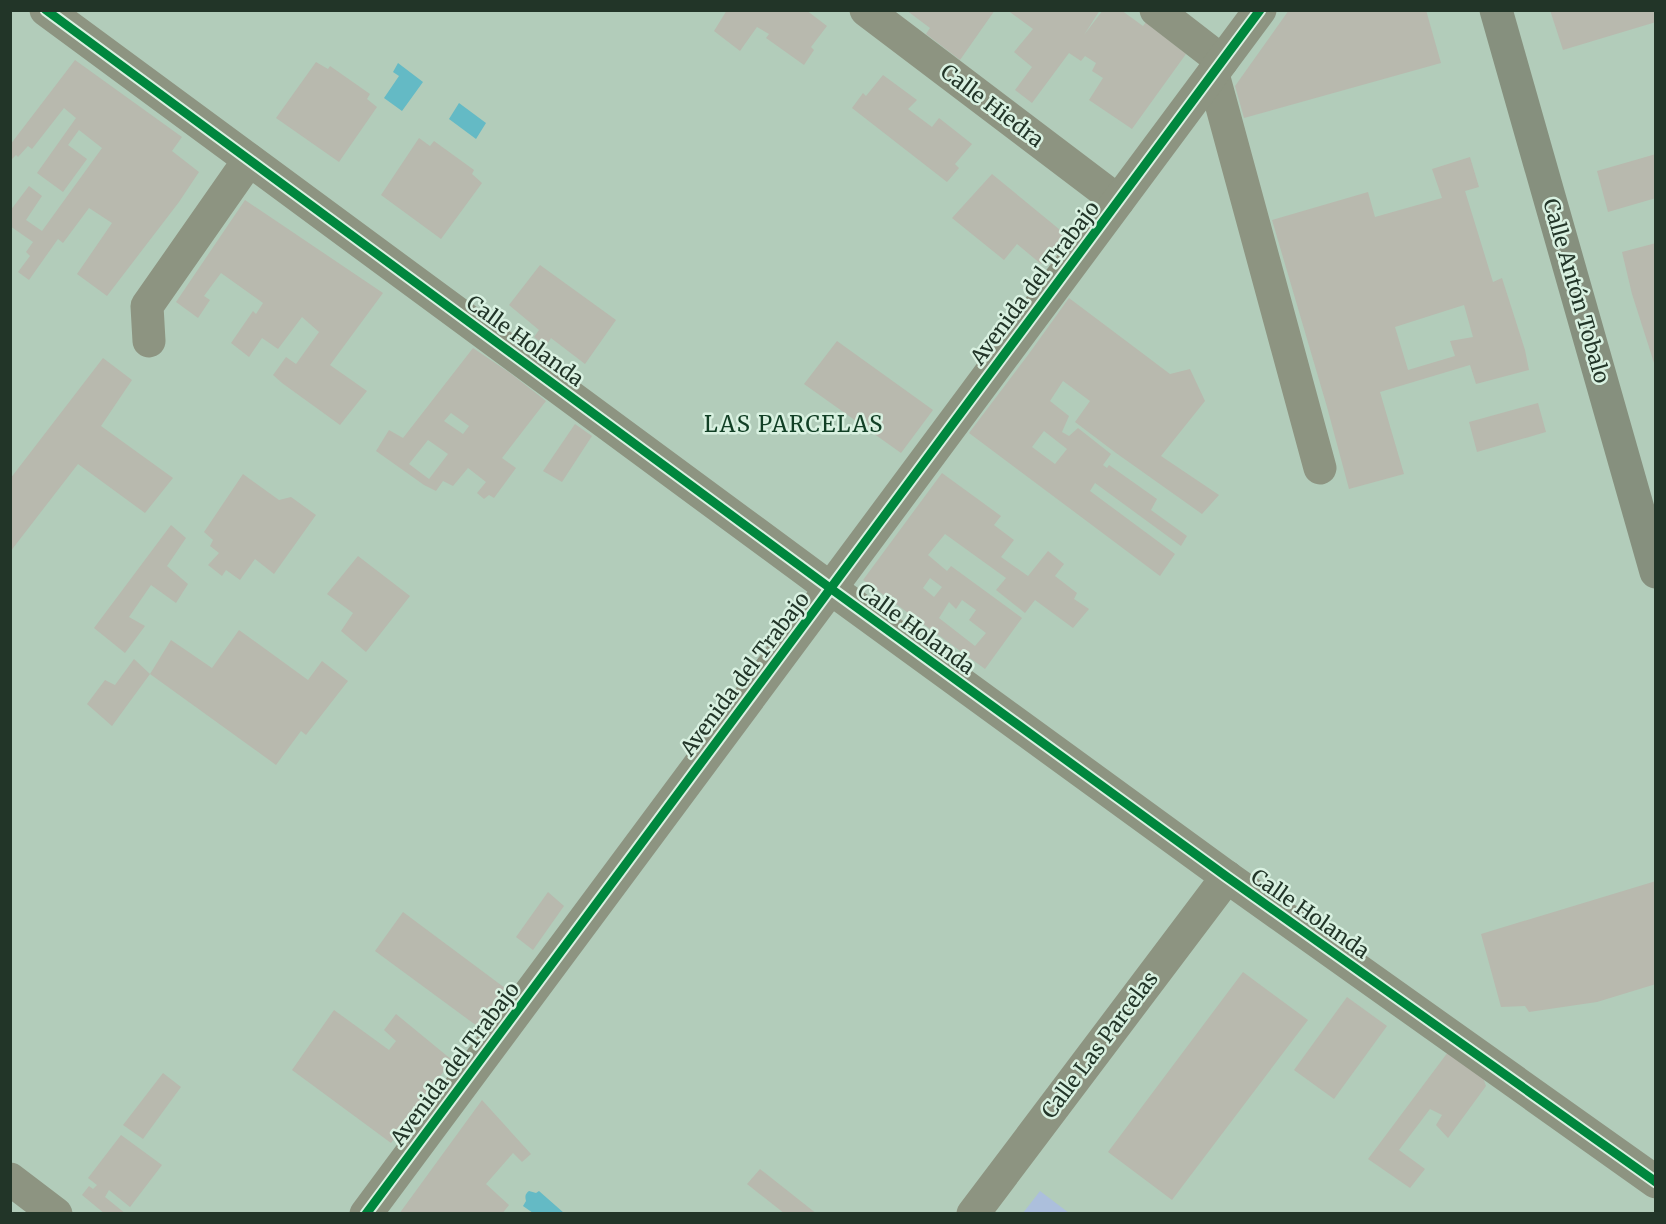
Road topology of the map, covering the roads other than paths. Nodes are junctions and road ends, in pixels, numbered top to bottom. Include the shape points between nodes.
1 (866, 10) edge
2 (1156, 10) edge
3 (1260, 10) edge
4 (1496, 10) edge
5 (54, 13) edge
6 (1218, 68) junction
7 (249, 160) junction
8 (1118, 201) junction
9 (149, 341) dead end
10 (1320, 468) dead end
11 (1656, 572) edge
12 (831, 588) junction
13 (1227, 877) junction
14 (10, 1179) edge
15 (1656, 1182) edge
16 (56, 1214) edge
17 (366, 1214) edge
18 (973, 1214) edge

1 - 8 street, Calle Hiedra
2 - 6 street
3 - 6 street, Avenida del Trabajo
4 - 11 main road, Calle Antón Tobalo
5 - 7 street, Calle Holanda
6 - 8 street, Avenida del Trabajo
6 - 10 street
7 - 9 street via 147,306
7 - 12 street, Calle Holanda
8 - 12 street, Avenida del Trabajo
12 - 13 street, Calle Holanda
12 - 17 street, Avenida del Trabajo
13 - 15 street, Calle Holanda
13 - 18 street, Calle Las Parcelas
14 - 16 street

